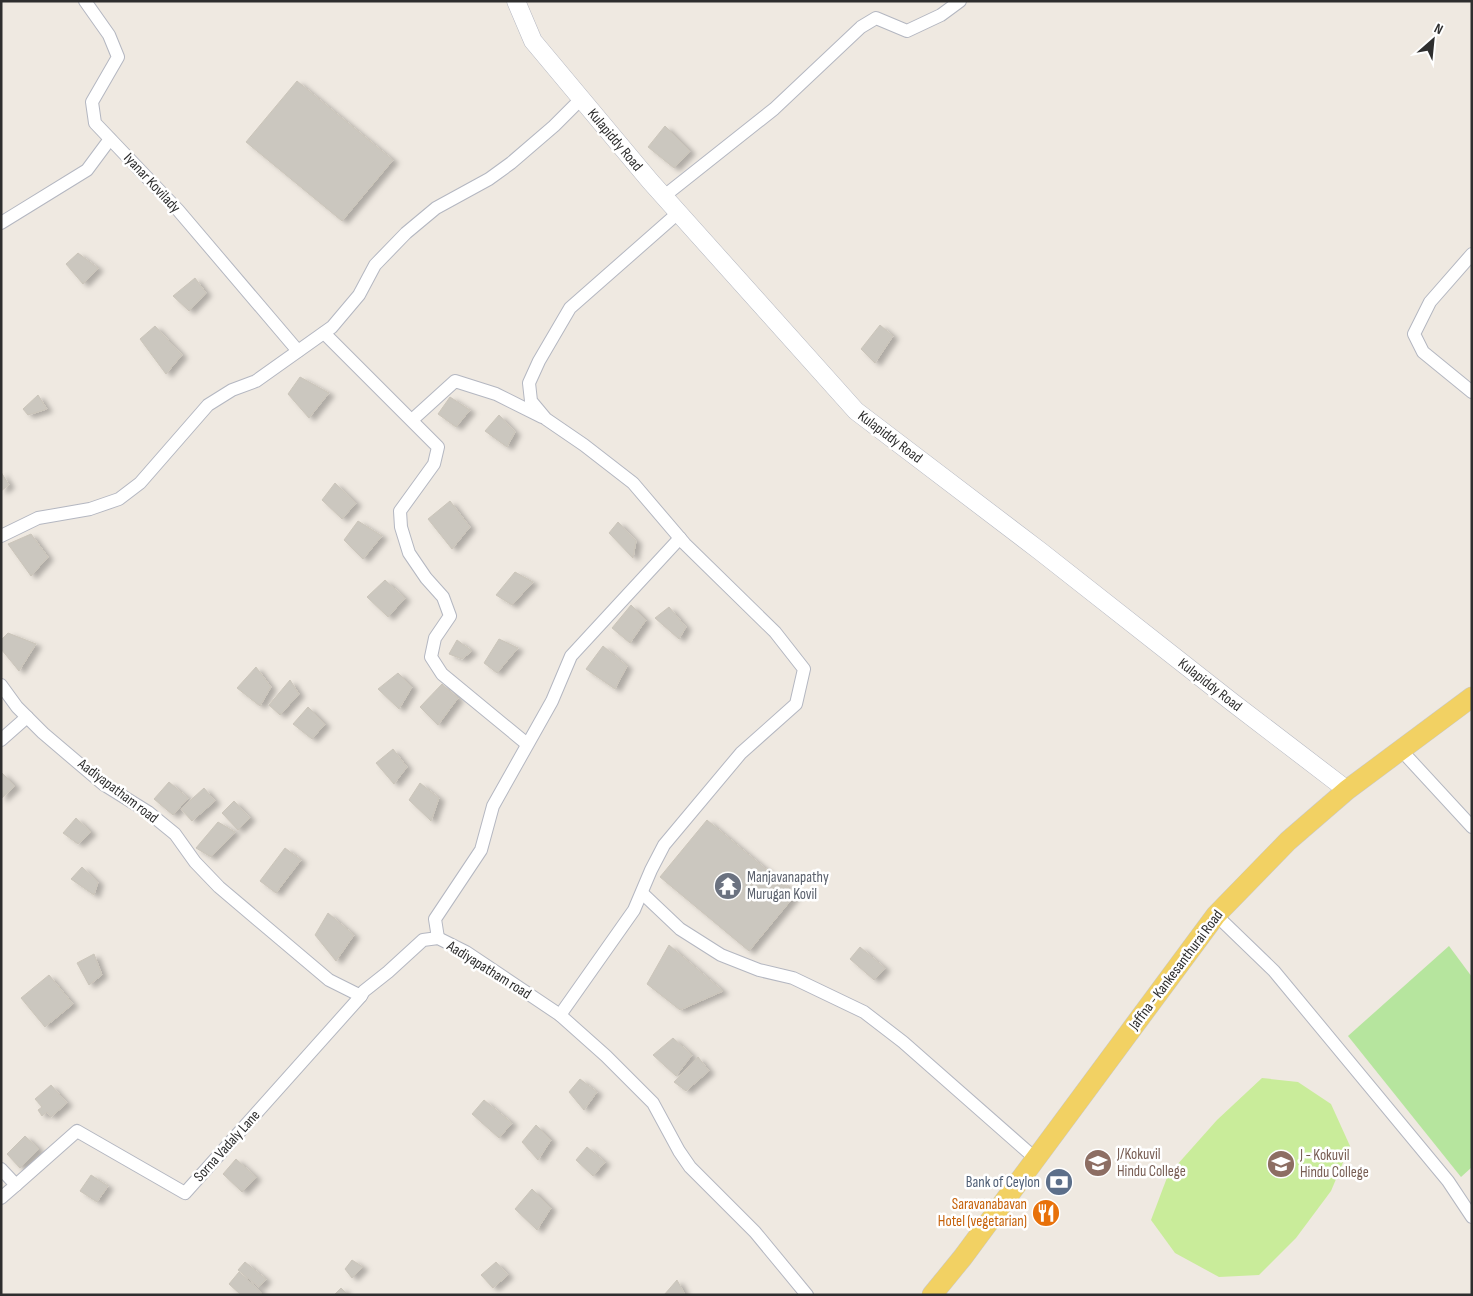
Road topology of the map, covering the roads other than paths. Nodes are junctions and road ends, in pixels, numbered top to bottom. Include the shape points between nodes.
1 (85, 1) edge
2 (516, 1) edge
3 (960, 1) edge
4 (581, 99) junction
5 (110, 139) junction
6 (663, 196) junction
7 (678, 213) junction
8 (1, 223) edge
9 (1472, 254) edge
10 (324, 332) junction
11 (298, 351) junction
12 (1472, 392) edge
13 (546, 419) junction
14 (412, 420) junction
15 (1, 536) edge
16 (680, 538) junction
17 (1, 685) edge
18 (1472, 697) edge
19 (27, 717) junction
20 (1, 740) edge
21 (527, 744) junction
22 (1401, 750) junction
23 (1347, 790) junction
24 (1472, 827) edge
25 (642, 893) junction
26 (1216, 915) junction
27 (438, 938) junction
28 (362, 996) junction
29 (560, 1015) junction
30 (1036, 1159) junction
31 (1, 1169) edge
32 (16, 1185) junction
33 (1, 1198) edge
34 (1472, 1216) edge
35 (807, 1295) edge
36 (932, 1295) edge

1 - 5 street, Iyanar Kovilady via 109,35 118,57 92,102 95,123
2 - 4 main road, Kulapiddy Road via 533,42
3 - 6 street via 941,15 907,31 876,18 860,27 774,109
4 - 6 main road, Kulapiddy Road
4 - 10 street via 511,163 436,208 406,233 375,265 358,295 332,327
5 - 8 street via 87,170
5 - 11 street, Iyanar Kovilady via 178,210
6 - 7 main road, Kulapiddy Road
7 - 13 street via 570,308 529,383 531,401
7 - 23 main road, Kulapiddy Road via 856,411
9 - 12 street via 1430,302 1414,334 1423,352
10 - 11 street
10 - 14 street
11 - 15 street via 256,381 232,390 208,405 140,484 118,499 90,509 38,518
13 - 14 street via 496,394 455,381
13 - 16 street via 633,483
14 - 21 street via 438,447 434,464 400,511 409,553 443,597 450,616 436,638 431,657 442,674
16 - 21 street via 571,656 552,701
16 - 25 street via 775,632 804,669 796,704 741,753 664,845
17 - 19 street, Aadiyapatham road
18 - 22 main road, Jaffna - Kankesanthurai Road
19 - 20 street
19 - 28 street, Aadiyapatham road via 103,784 148,812 175,834 219,887 329,980
21 - 27 street via 493,806 481,850 435,919
22 - 23 main road, Jaffna - Kankesanthurai Road
22 - 24 street
23 - 26 main road, Jaffna - Kankesanthurai Road via 1288,840
25 - 29 street via 634,910
25 - 30 street via 680,929 721,955 759,970 793,978 864,1012 903,1042
26 - 30 main road, Jaffna - Kankesanthurai Road
26 - 34 street via 1274,971 1448,1181
27 - 28 street, Aadiyapatham road via 423,940
27 - 29 street, Aadiyapatham road via 466,952
28 - 32 street, Sorna Vadaly Lane via 185,1193 77,1131
29 - 35 street, Aadiyapatham road via 652,1103 690,1167 755,1232
30 - 36 main road, Jaffna - Kankesanthurai Road
31 - 32 street
32 - 33 street

